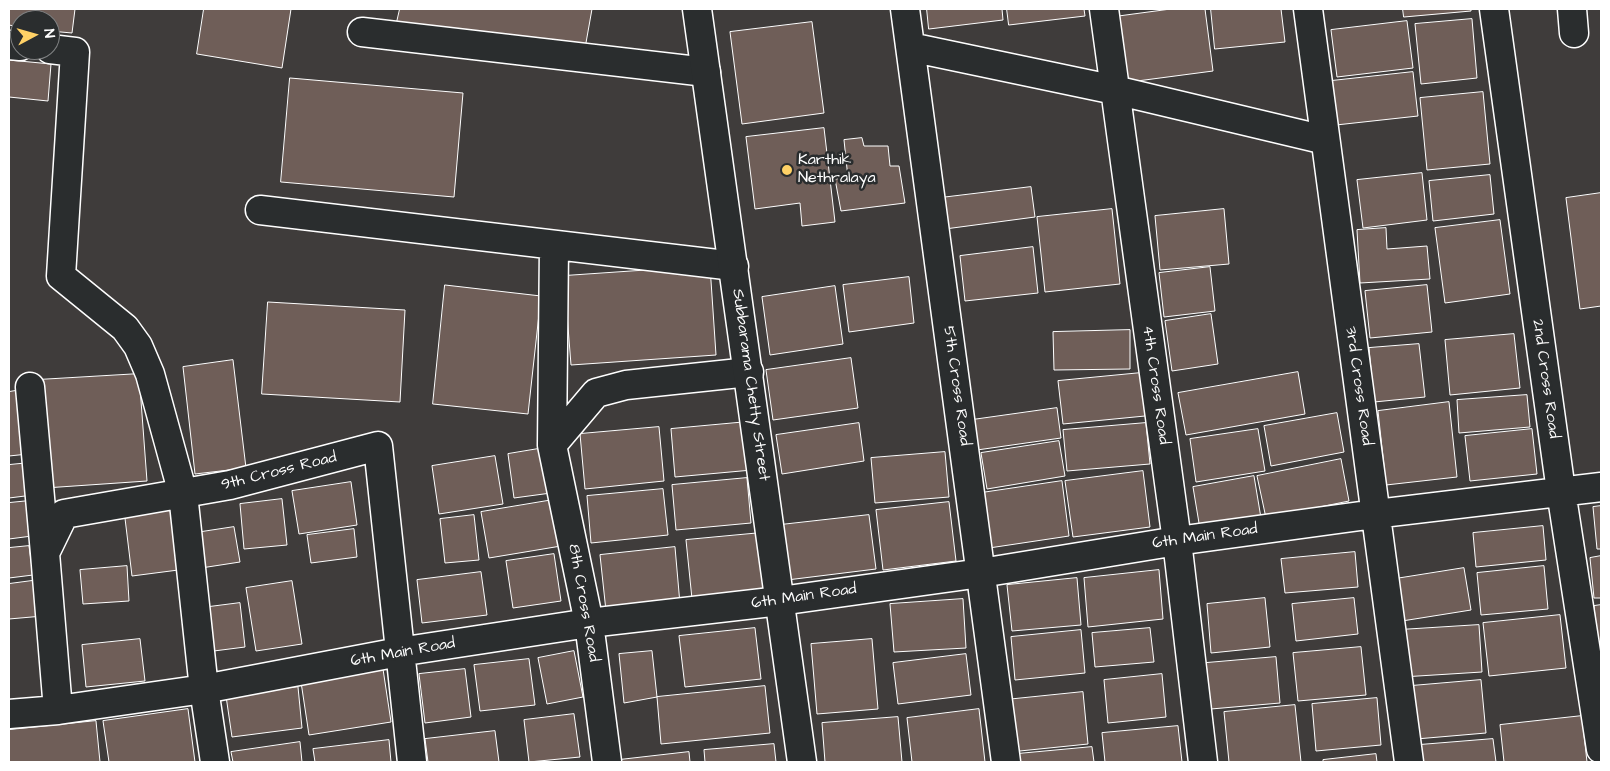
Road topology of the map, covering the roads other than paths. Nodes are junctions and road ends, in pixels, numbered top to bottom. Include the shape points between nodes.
1 (697, 9) edge
2 (905, 9) edge
3 (1104, 9) edge
4 (1308, 9) edge
5 (1494, 9) edge
6 (362, 32) dead end
7 (910, 47) junction
8 (60, 50) edge
9 (706, 72) junction
10 (1115, 90) junction
11 (1325, 140) junction
12 (260, 210) dead end
13 (554, 245) junction
14 (734, 266) junction
15 (748, 372) junction
16 (30, 387) dead end
17 (552, 445) junction
18 (1601, 487) edge
19 (1561, 491) junction
20 (183, 494) junction
21 (1375, 514) junction
22 (1177, 540) junction
23 (44, 553) junction
24 (981, 573) junction
25 (780, 601) junction
26 (588, 623) junction
27 (400, 652) junction
28 (204, 689) junction
29 (58, 710) junction
30 (9, 714) edge
31 (1601, 749) edge
32 (215, 762) edge
33 (412, 762) edge
34 (607, 762) edge
35 (802, 762) edge
36 (1006, 762) edge
37 (1203, 762) edge
38 (1409, 762) edge

1 - 9 street, Subbarama Chetty Street
2 - 7 street, 5th Cross Road
3 - 10 street, 4th Cross Road
4 - 11 street, 3rd Cross Road
5 - 19 street, 2nd Cross Road
6 - 9 street
7 - 10 street
7 - 24 street, 5th Cross Road
8 - 20 street via 75,52 61,276 124,328 138,346 150,374
9 - 14 street, Subbarama Chetty Street
10 - 11 street
10 - 22 street, 4th Cross Road
11 - 21 street, 3rd Cross Road
12 - 13 street
13 - 14 street
13 - 17 street, 8th Cross Road
14 - 15 street, Subbarama Chetty Street
15 - 17 street via 626,385 596,393
15 - 25 street, Subbarama Chetty Street
16 - 23 street
17 - 26 street, 8th Cross Road
18 - 19 street, 6th Main Road
19 - 21 street, 6th Main Road
19 - 31 street, 2nd Cross Road
20 - 23 street, 9th Cross Road via 64,514
20 - 27 street, 9th Cross Road via 378,446
20 - 28 street
21 - 22 street, 6th Main Road
21 - 38 street, 3rd Cross Road
22 - 24 street, 6th Main Road
22 - 37 street, 4th Cross Road
23 - 29 street
24 - 25 street, 6th Main Road
24 - 36 street, 5th Cross Road
25 - 26 street, 6th Main Road
25 - 35 street, Subbarama Chetty Street
26 - 27 street, 6th Main Road
26 - 34 street, 8th Cross Road
27 - 28 street, 6th Main Road
27 - 33 street, 9th Cross Road
28 - 29 street, 6th Main Road
28 - 32 street
29 - 30 street, 6th Main Road

